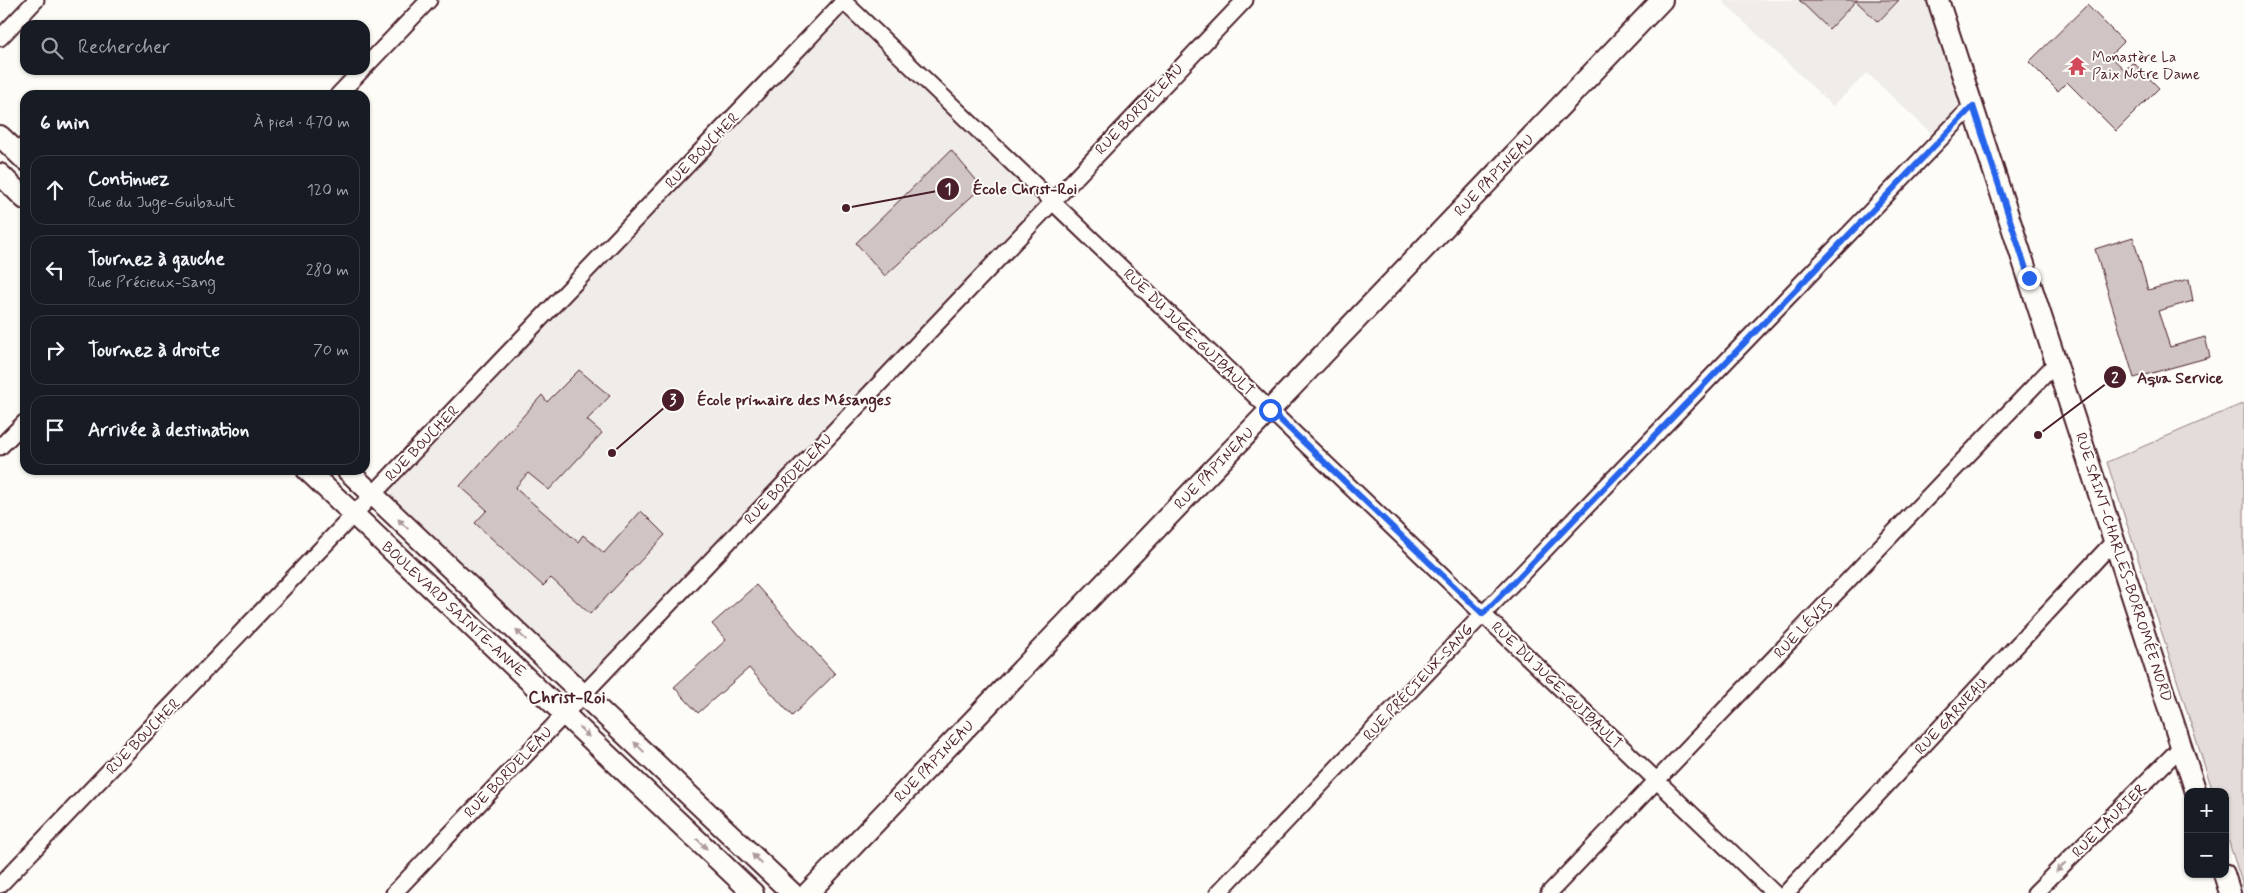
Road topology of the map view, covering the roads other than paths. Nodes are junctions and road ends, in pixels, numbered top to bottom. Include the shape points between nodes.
1 (36, 0) edge
2 (429, 0) edge
3 (844, 0) edge
4 (1245, 0) edge
5 (1662, 0) edge
6 (1938, 0) edge
7 (0, 38) edge
8 (370, 62) edge
9 (357, 75) edge
10 (343, 90) edge
11 (1973, 106) junction
12 (0, 136) edge
13 (20, 155) edge
14 (0, 174) edge
15 (20, 194) edge
16 (1052, 201) junction
17 (2057, 362) junction
18 (1270, 410) junction
19 (20, 427) edge
20 (0, 447) edge
21 (312, 475) edge
22 (352, 475) edge
23 (373, 495) junction
24 (354, 514) junction
25 (2115, 540) junction
26 (1483, 614) junction
27 (583, 694) junction
28 (564, 713) junction
29 (2182, 746) junction
30 (1656, 781) junction
31 (2195, 788) edge
32 (2225, 878) edge
33 (0, 885) edge
34 (394, 893) edge
35 (753, 893) edge
36 (792, 893) edge
37 (808, 893) edge
38 (1218, 893) edge
39 (1549, 893) edge
40 (1774, 893) edge
41 (1786, 893) edge
42 (2035, 893) edge
43 (2230, 893) edge

1 - 7 street
2 - 8 street
3 - 16 street, RUE DU JUGE-GUIBAULT
3 - 23 street, RUE BOUCHER
4 - 16 street, RUE BORDELEAU
5 - 18 street, RUE PAPINEAU
6 - 11 street, RUE SAINT-CHARLES-BORROMÉE NORD
9 - 10 street
11 - 17 street, RUE SAINT-CHARLES-BORROMÉE NORD
11 - 26 street, RUE PRÉCIEUX-SANG
12 - 13 street
14 - 15 street
16 - 18 street, RUE DU JUGE-GUIBAULT
16 - 27 street, RUE BORDELEAU
17 - 25 street, RUE SAINT-CHARLES-BORROMÉE NORD
17 - 30 street, RUE LÉVIS
18 - 26 street, RUE DU JUGE-GUIBAULT
18 - 37 street, RUE PAPINEAU
19 - 20 street
21 - 24 street, BOULEVARD SAINTE-ANNE
22 - 23 street, BOULEVARD SAINTE-ANNE
23 - 24 street, RUE BOUCHER
27 -> 23 street, BOULEVARD SAINTE-ANNE
24 - 28 street, BOULEVARD SAINTE-ANNE
24 - 33 street, RUE BOUCHER
25 - 29 street, RUE SAINT-CHARLES-BORROMÉE NORD
25 - 41 street, RUE GARNEAU
26 - 30 street, RUE DU JUGE-GUIBAULT
26 - 38 street, RUE PRÉCIEUX-SANG
27 - 28 street, RUE BORDELEAU
36 -> 27 street, BOULEVARD SAINTE-ANNE
28 - 34 street, RUE BORDELEAU
28 -> 35 street, BOULEVARD SAINTE-ANNE
29 - 31 street, RUE SAINT-CHARLES-BORROMÉE NORD
29 -> 42 street, RUE LAURIER
30 - 39 street, RUE LÉVIS
30 - 40 street, RUE DU JUGE-GUIBAULT
32 - 43 street

